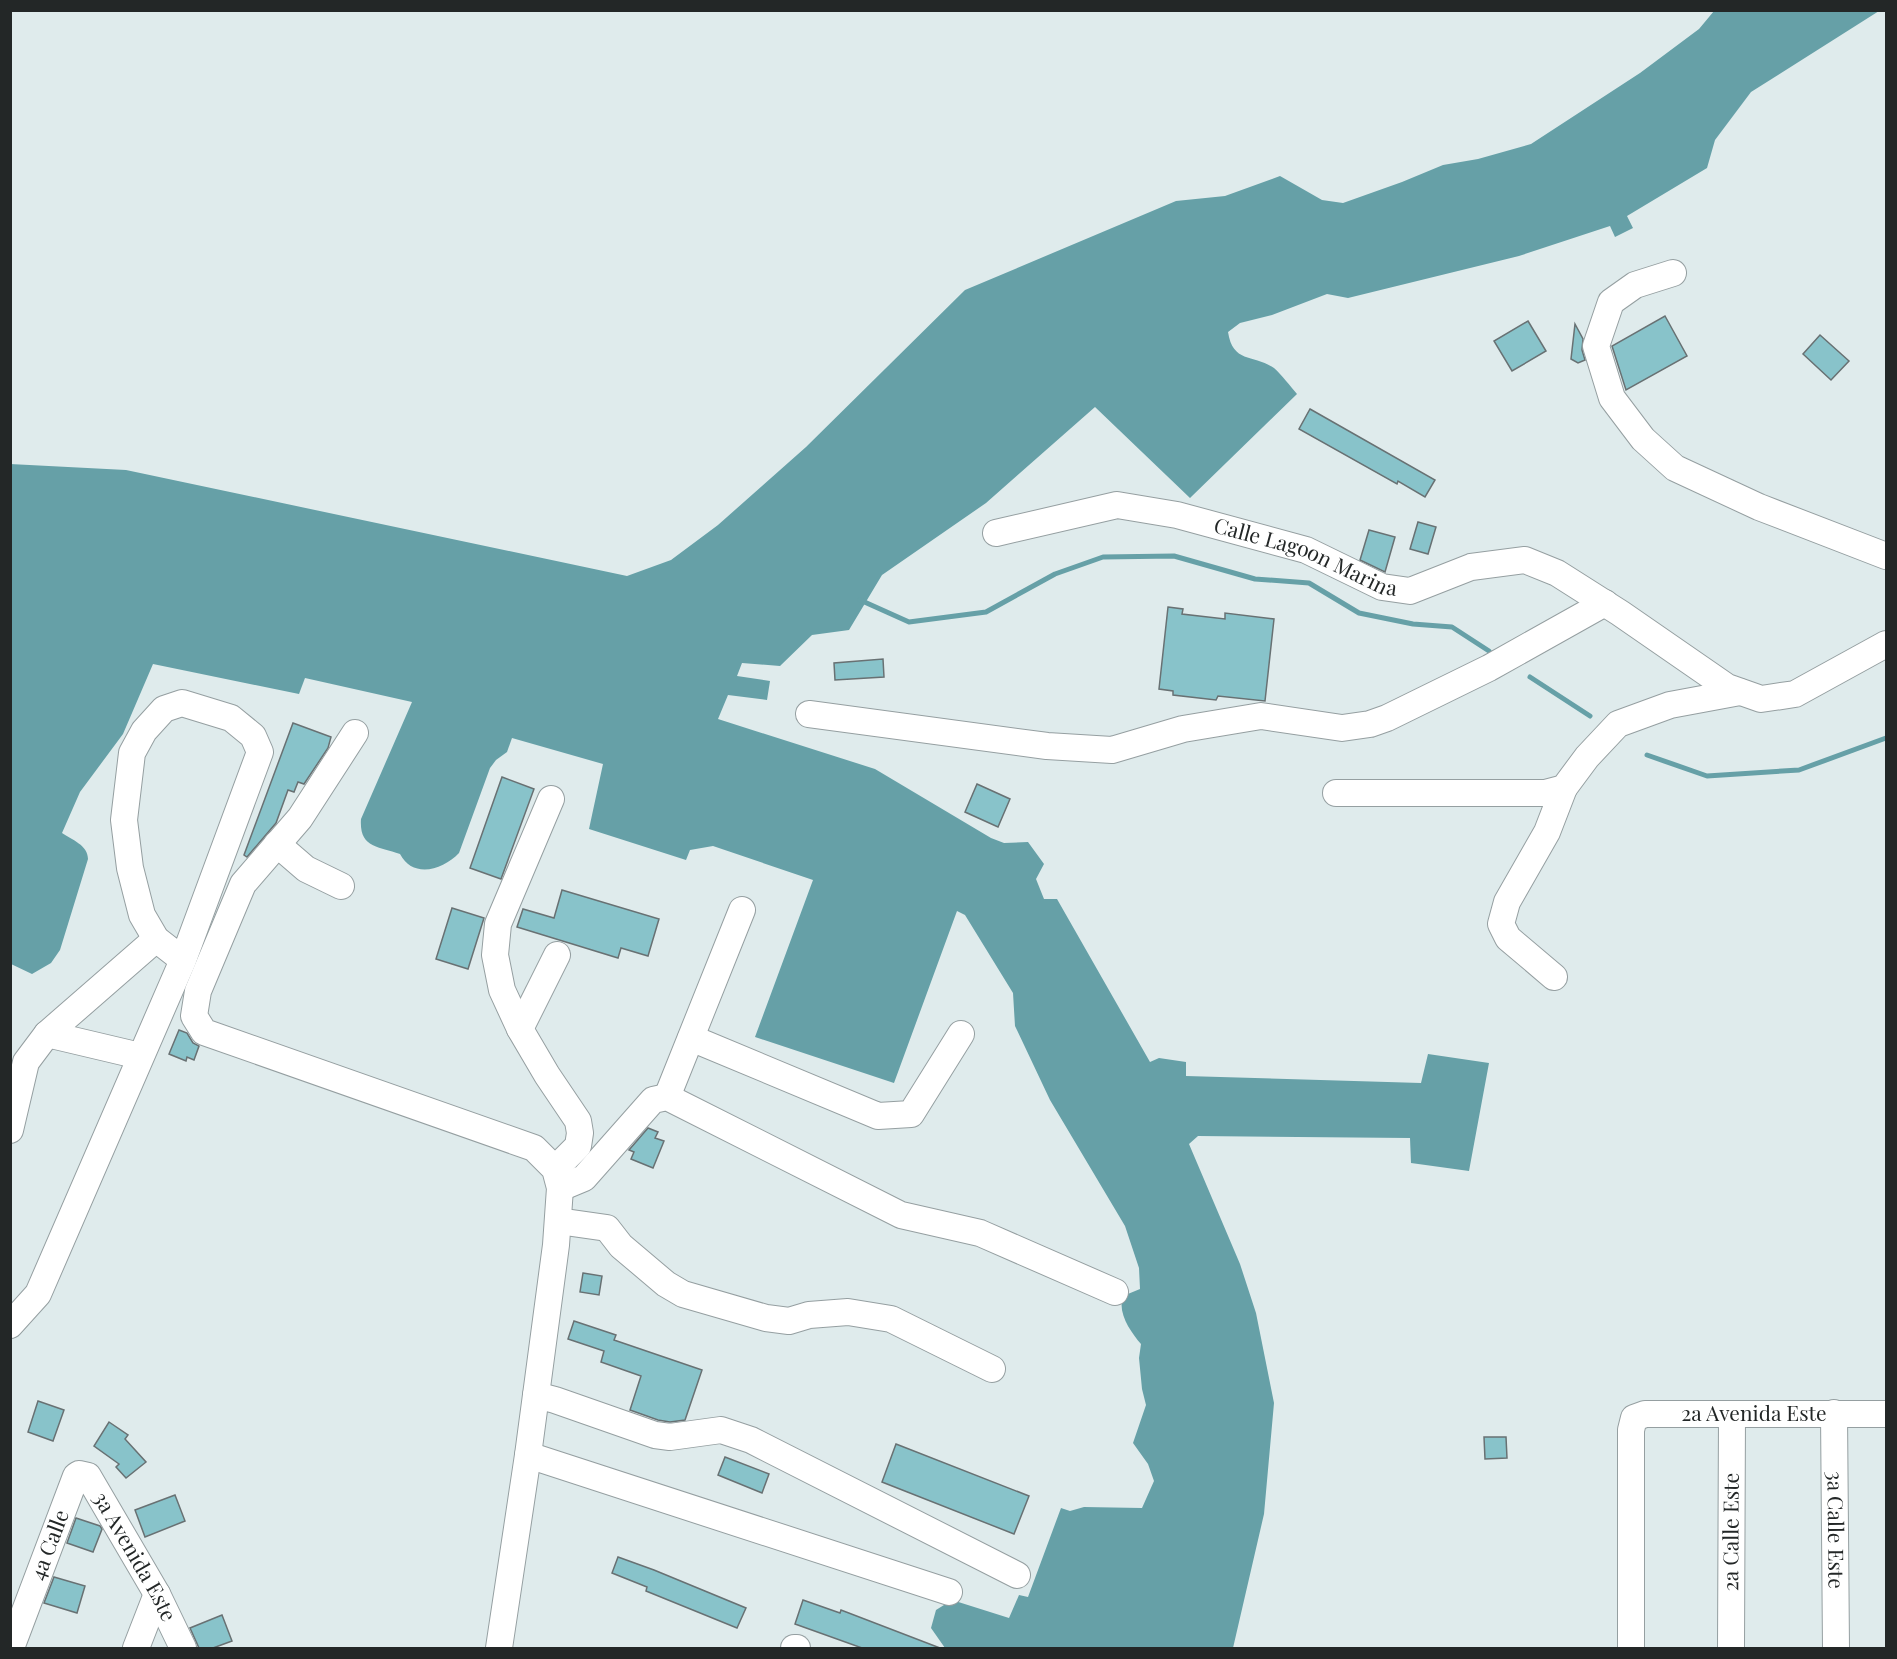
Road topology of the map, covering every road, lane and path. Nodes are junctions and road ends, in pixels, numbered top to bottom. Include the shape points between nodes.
1 (1673, 273) dead end
2 (996, 533) dead end
3 (1887, 556) edge
4 (1605, 603) junction
5 (1887, 644) edge
6 (1740, 692) junction
7 (809, 714) dead end
8 (355, 733) dead end
9 (1564, 788) junction
10 (1336, 793) dead end
11 (551, 799) dead end
12 (277, 844) junction
13 (341, 886) dead end
14 (742, 910) dead end
15 (156, 939) junction
16 (556, 955) dead end
17 (183, 960) junction
18 (1554, 976) dead end
19 (520, 1029) junction
20 (47, 1034) junction
21 (961, 1034) dead end
22 (691, 1038) junction
23 (140, 1056) junction
24 (667, 1097) junction
25 (10, 1130) edge
26 (558, 1179) junction
27 (558, 1221) junction
28 (1115, 1292) dead end
29 (10, 1325) edge
30 (992, 1370) dead end
31 (536, 1395) junction
32 (1834, 1413) junction
33 (1887, 1414) edge
34 (1732, 1416) junction
35 (528, 1455) junction
36 (76, 1476) joint
37 (1017, 1575) dead end
38 (949, 1592) dead end
39 (157, 1594) junction
40 (11, 1648) edge
41 (136, 1648) edge
42 (183, 1648) edge
43 (499, 1648) edge
44 (1631, 1648) edge
45 (1731, 1648) edge
46 (1836, 1648) edge

1 - 3 street via 1635,285 1611,302 1596,346 1612,398 1643,439 1675,468 1759,507
2 - 4 street, Calle Lagoon Marina via 1117,505 1177,515 1306,550 1382,587 1410,591 1471,567 1525,560 1557,573
4 - 6 street, Calle Lagoon Marina
4 - 7 street via 1490,668 1387,718 1342,728 1261,716 1183,729 1112,750 1047,746
5 - 6 street, Calle Lagoon Marina via 1794,694 1761,699
6 - 9 street via 1670,705 1618,724
8 - 12 street via 300,818
9 - 10 street via 1545,793
9 - 18 street via 1547,832 1506,902 1501,924 1508,938
11 - 19 street via 498,924 495,955 502,990
12 - 13 street via 306,869
12 - 26 street via 243,884 198,991 194,1016 204,1032 534,1148
14 - 22 street
15 - 17 street
15 - 17 street via 142,915 130,868 124,820 127,783 132,753 144,731 164,709 182,703 231,718 253,736 260,752
15 - 20 street
16 - 19 street
17 - 23 street
19 - 26 street via 578,1121 578,1146
20 - 23 street
20 - 25 street via 26,1062
21 - 22 street via 911,1114 892,1117 878,1116
22 - 24 street
23 - 29 street via 38,1294
24 - 26 street via 653,1100 584,1178
24 - 28 street via 901,1215 980,1233
26 - 27 street
27 - 30 street via 607,1228 621,1246 683,1294 789,1321 848,1312 891,1319
27 - 31 street
31 - 35 street
31 - 37 street via 655,1435 670,1437 722,1430 751,1440
32 - 33 street, 2a Avenida Este
32 - 34 street, 2a Avenida Este
32 - 46 street, 3a Calle Este
34 - 44 street, 2a Avenida Este via 1645,1414 1634,1418
34 - 45 street, 2a Calle Este
35 - 38 street
35 - 43 street
36 - 39 street, 3a Avenida Este via 88,1476
36 - 40 street, 4a Calle
39 - 41 street
39 - 42 street, 3a Avenida Este

